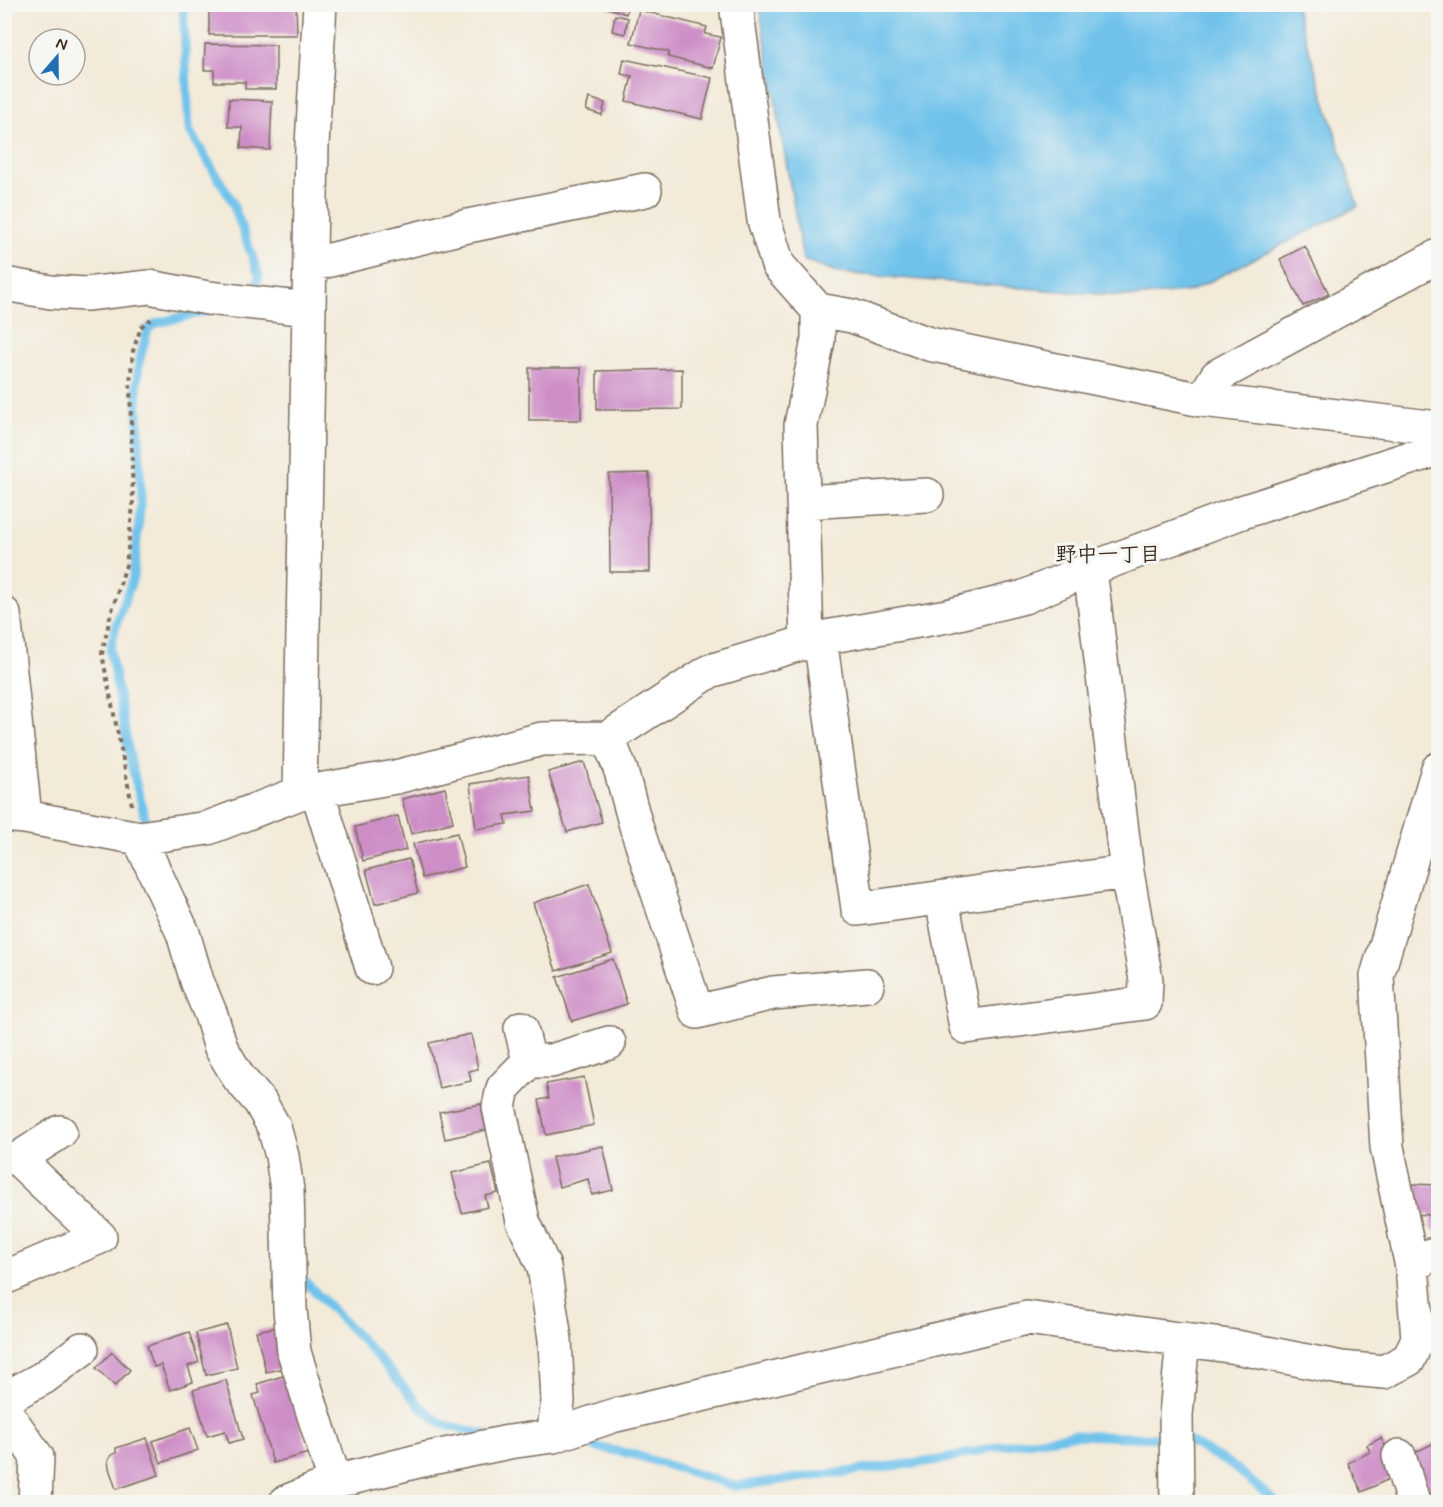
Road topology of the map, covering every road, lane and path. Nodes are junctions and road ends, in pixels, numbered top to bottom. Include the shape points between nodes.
1 (320, 4) edge
2 (736, 4) edge
3 (645, 190) dead end
4 (1438, 256) edge
5 (310, 265) junction
6 (4, 284) edge
7 (309, 309) junction
8 (818, 310) junction
9 (156, 315) dead end
10 (1202, 400) junction
11 (1438, 428) edge
12 (1438, 449) edge
13 (927, 495) dead end
14 (803, 501) junction
15 (1090, 569) junction
16 (4, 614) edge
17 (813, 641) junction
18 (608, 738) junction
19 (1438, 769) edge
20 (308, 792) junction
21 (15, 816) edge
22 (139, 838) junction
23 (1127, 872) junction
24 (942, 899) junction
25 (372, 968) dead end
26 (867, 985) dead end
27 (521, 1028) dead end
28 (609, 1043) dead end
29 (529, 1061) junction
30 (60, 1132) dead end
31 (1425, 1260) edge
32 (4, 1278) edge
33 (1183, 1339) junction
34 (82, 1348) dead end
35 (4, 1399) edge
36 (4, 1410) edge
37 (553, 1436) junction
38 (1399, 1456) dead end
39 (335, 1482) junction
40 (35, 1503) edge
41 (286, 1503) edge
42 (1177, 1503) edge
43 (1413, 1503) edge

1 - 5 street
2 - 8 street via 764,220 778,265
3 - 5 street via 463,227
4 - 10 street via 1217,376
5 - 7 street
6 - 7 street via 86,294 149,286 208,298
7 - 20 street
8 - 10 street via 852,316 929,344
8 - 14 street via 818,340 801,425
9 - 22 path via 141,327 133,351 131,518 126,565 102,654
10 - 11 street
12 - 15 street via 1242,512
13 - 14 street
14 - 17 street
15 - 17 street via 1024,597
15 - 23 street
16 - 21 street
17 - 18 street via 710,671
17 - 24 street via 858,909
18 - 20 street via 542,740 396,777
18 - 26 street via 697,1012 773,993
19 - 31 street via 1377,976 1387,1147
20 - 22 street via 208,828
20 - 25 street
21 - 22 street
22 - 39 street via 183,933 221,1048 274,1127 287,1190 294,1353
23 - 24 street
23 - 24 street via 1146,980 1145,1003 966,1027
27 - 29 street
28 - 29 street via 550,1060
29 - 37 street via 504,1088 499,1107 523,1221 544,1267 555,1339 558,1402
30 - 32 street via 18,1159 100,1237
31 - 33 street via 1418,1338 1409,1359 1384,1372 1341,1368
33 - 37 street via 1027,1318 612,1416
33 - 42 street via 1176,1415
34 - 35 street via 43,1378
36 - 40 street via 38,1457
37 - 39 street via 426,1459
38 - 43 street
39 - 41 street

